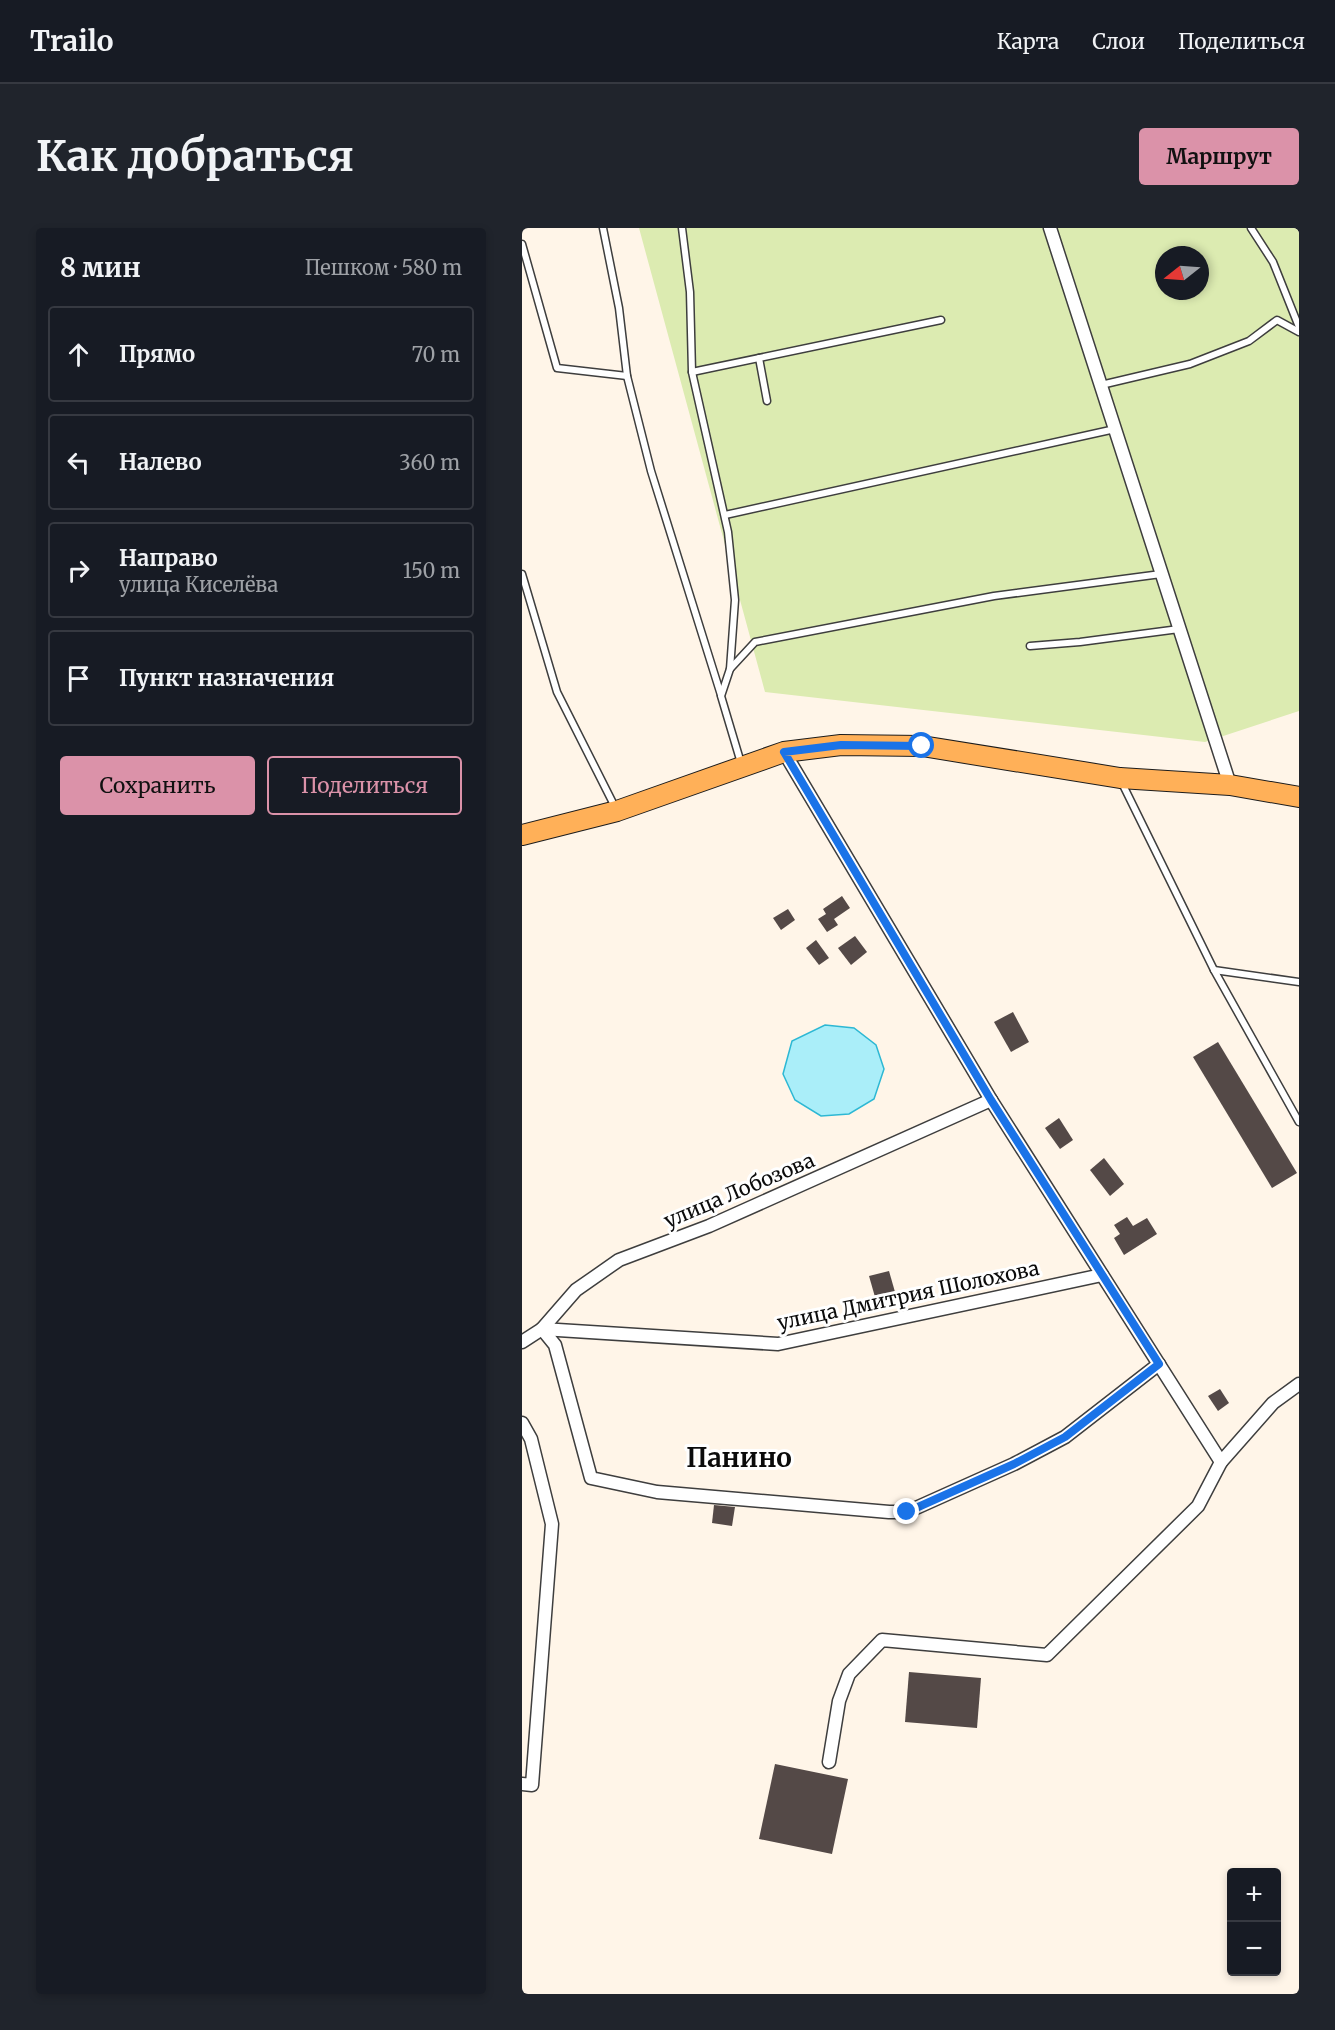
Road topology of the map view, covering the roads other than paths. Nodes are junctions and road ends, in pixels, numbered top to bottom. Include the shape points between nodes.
1 (603, 228) edge
2 (682, 228) edge
3 (1050, 228) edge
4 (1251, 228) edge
5 (522, 243) edge
6 (941, 320) dead end
7 (1299, 327) edge
8 (1299, 332) edge
9 (759, 358) junction
10 (692, 372) junction
11 (627, 376) junction
12 (1100, 385) junction
13 (767, 401) dead end
14 (1115, 429) junction
15 (724, 515) junction
16 (522, 574) edge
17 (1161, 574) junction
18 (1179, 628) junction
19 (1030, 646) dead end
20 (730, 669) junction
21 (721, 696) junction
22 (784, 752) junction
23 (742, 766) junction
24 (1120, 778) junction
25 (1230, 785) junction
26 (1299, 797) edge
27 (616, 811) junction
28 (522, 835) edge
29 (1214, 970) junction
30 (1299, 982) edge
31 (991, 1100) junction
32 (1299, 1122) edge
33 (1102, 1275) junction
34 (542, 1329) junction
35 (522, 1342) edge
36 (1159, 1364) junction
37 (1299, 1384) edge
38 (522, 1423) edge
39 (1221, 1462) junction
40 (829, 1762) dead end
41 (522, 1784) edge

1 - 11 lane
2 - 10 lane via 690,292
3 - 12 street
4 - 7 lane via 1273,262
5 - 11 lane via 557,369
6 - 9 lane
8 - 12 lane via 1276,320 1249,341 1190,364
9 - 10 lane
9 - 13 lane
10 - 15 lane
11 - 21 lane via 651,471
12 - 14 street
14 - 15 lane
14 - 17 street
15 - 20 lane via 735,600
16 - 27 lane via 557,693
17 - 18 street
17 - 20 lane via 994,596 755,642
18 - 19 lane
18 - 25 street
20 - 21 lane
21 - 23 lane
22 - 23 main road
22 - 24 main road via 841,745 922,746
22 - 31 street
23 - 27 main road
24 - 25 main road
24 - 29 lane
25 - 26 main road
27 - 28 main road
29 - 30 lane
29 - 32 lane
31 - 33 street
31 - 34 street, улица Лобозова via 709,1226 619,1260 576,1290
33 - 34 street, улица Дмитрия Шолохова via 778,1344
33 - 36 street
34 - 35 street, улица Лобозова
34 - 36 street via 555,1345 591,1478 657,1492 890,1512 907,1512 1065,1437
36 - 39 street
37 - 39 street via 1273,1403
38 - 41 street via 531,1439 552,1524 532,1785
39 - 40 street via 1198,1506 1047,1655 882,1640 849,1674 838,1701

